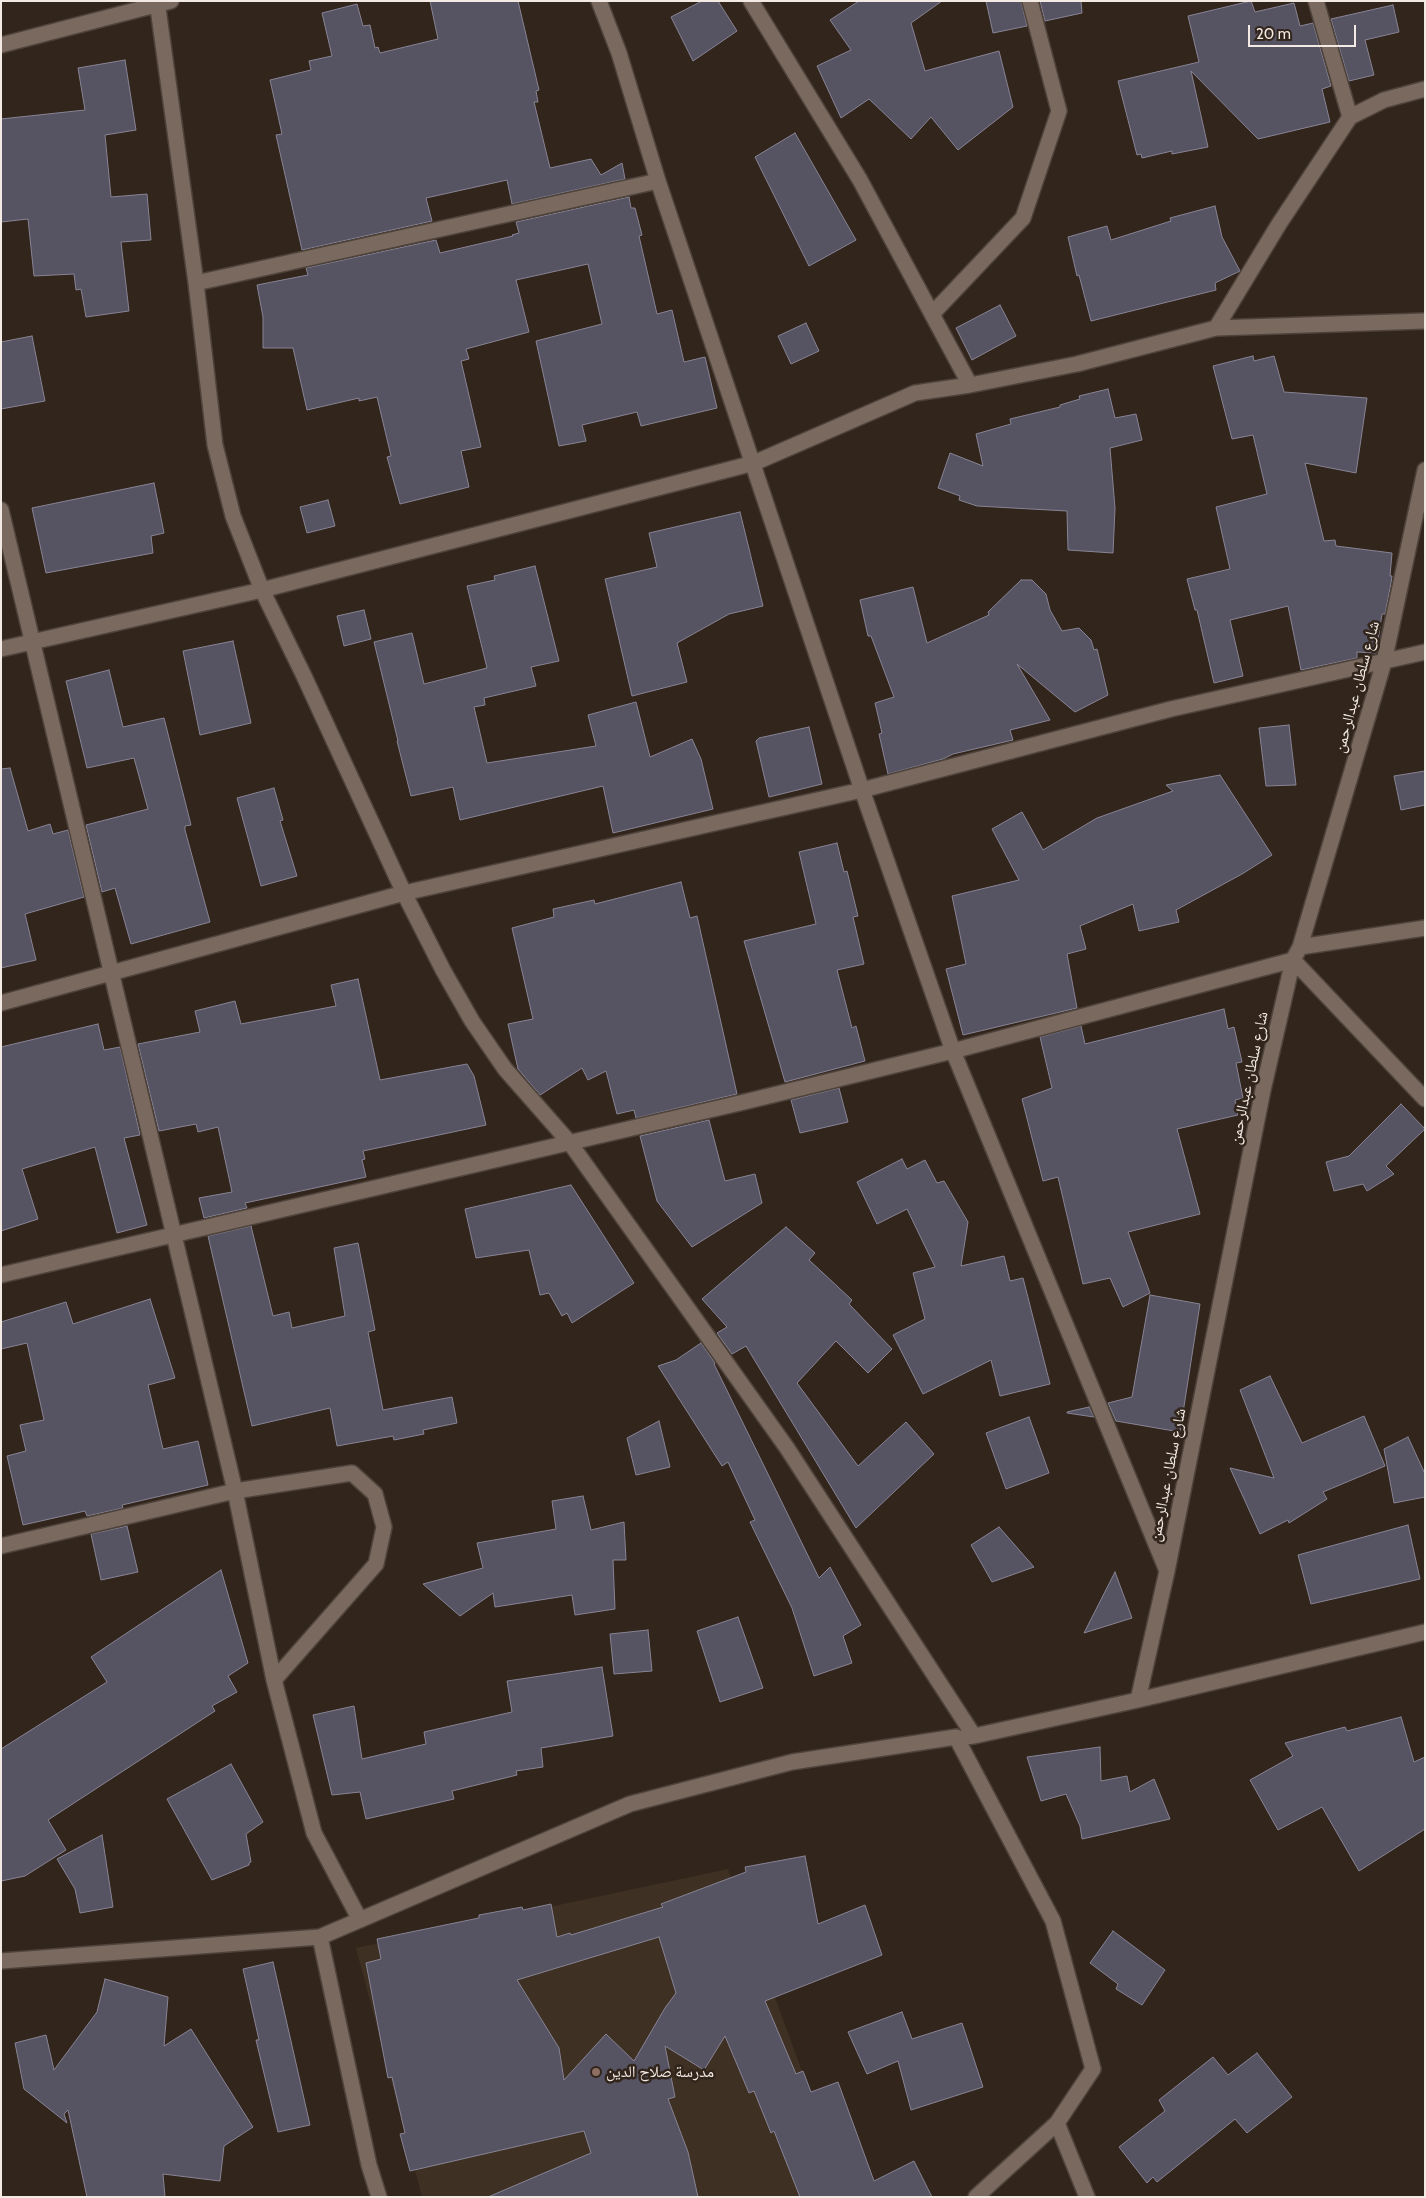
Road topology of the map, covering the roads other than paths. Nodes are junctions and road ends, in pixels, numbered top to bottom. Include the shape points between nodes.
1 (599, 1) edge
2 (751, 1) edge
3 (1030, 1) edge
4 (1316, 1) edge
5 (161, 2) edge
6 (1, 45) edge
7 (1425, 89) edge
8 (1350, 118) junction
9 (658, 181) junction
10 (196, 283) junction
11 (932, 314) junction
12 (1425, 321) edge
13 (1216, 328) junction
14 (970, 385) junction
15 (754, 462) junction
16 (1425, 470) edge
17 (1, 510) edge
18 (262, 590) junction
19 (33, 641) junction
20 (1, 649) edge
21 (1425, 652) edge
22 (1384, 662) junction
23 (862, 790) junction
24 (404, 893) junction
25 (1425, 928) edge
26 (1297, 953) junction
27 (112, 972) junction
28 (1, 1003) edge
29 (953, 1051) junction
30 (1425, 1099) edge
31 (570, 1143) junction
32 (175, 1235) junction
33 (1, 1275) edge
34 (235, 1491) junction
35 (1, 1546) edge
36 (1167, 1571) junction
37 (1425, 1632) edge
38 (274, 1680) junction
39 (1138, 1700) junction
40 (974, 1736) junction
41 (956, 1737) junction
42 (360, 1920) junction
43 (320, 1937) junction
44 (1, 1961) edge
45 (1058, 2124) junction
46 (379, 2197) edge
47 (976, 2197) edge
48 (1087, 2197) edge

1 - 9 street via 619,53
2 - 11 street via 860,180
3 - 11 street via 1059,111 1022,218
4 - 8 street
5 - 6 street
5 - 10 street
7 - 8 street via 1384,100
8 - 13 street via 1279,224
9 - 10 street
9 - 15 street
10 - 18 street via 215,446 234,516
11 - 14 street
12 - 13 street
13 - 14 street via 1078,364
14 - 15 street via 915,393
15 - 18 street
15 - 23 street
16 - 22 street, شارع سلطان عبدالرحمن
17 - 19 street
18 - 19 street
18 - 24 street
19 - 20 street
19 - 27 street
21 - 22 street
22 - 23 street via 1171,709
22 - 26 street, شارع سلطان عبدالرحمن
23 - 24 street
23 - 29 street
24 - 27 street
24 - 31 street via 472,1021 505,1069
25 - 26 street
26 - 29 street
26 - 30 street
26 - 36 street, شارع سلطان عبدالرحمن via 1261,1100
27 - 28 street
27 - 32 street
29 - 31 street
29 - 36 street
31 - 32 street
31 - 40 street via 788,1448
32 - 33 street
32 - 34 street
34 - 35 street
34 - 38 street
34 - 38 street via 352,1473 376,1494 384,1527 376,1564
36 - 39 street, شارع سلطان عبدالرحمن
37 - 39 street
38 - 42 street via 314,1833
39 - 40 street
40 - 41 street
41 - 42 street via 792,1762 630,1804
41 - 45 street via 1053,1921 1094,2069
42 - 43 street
43 - 44 street
43 - 46 street via 369,2165
45 - 47 street
45 - 48 street

